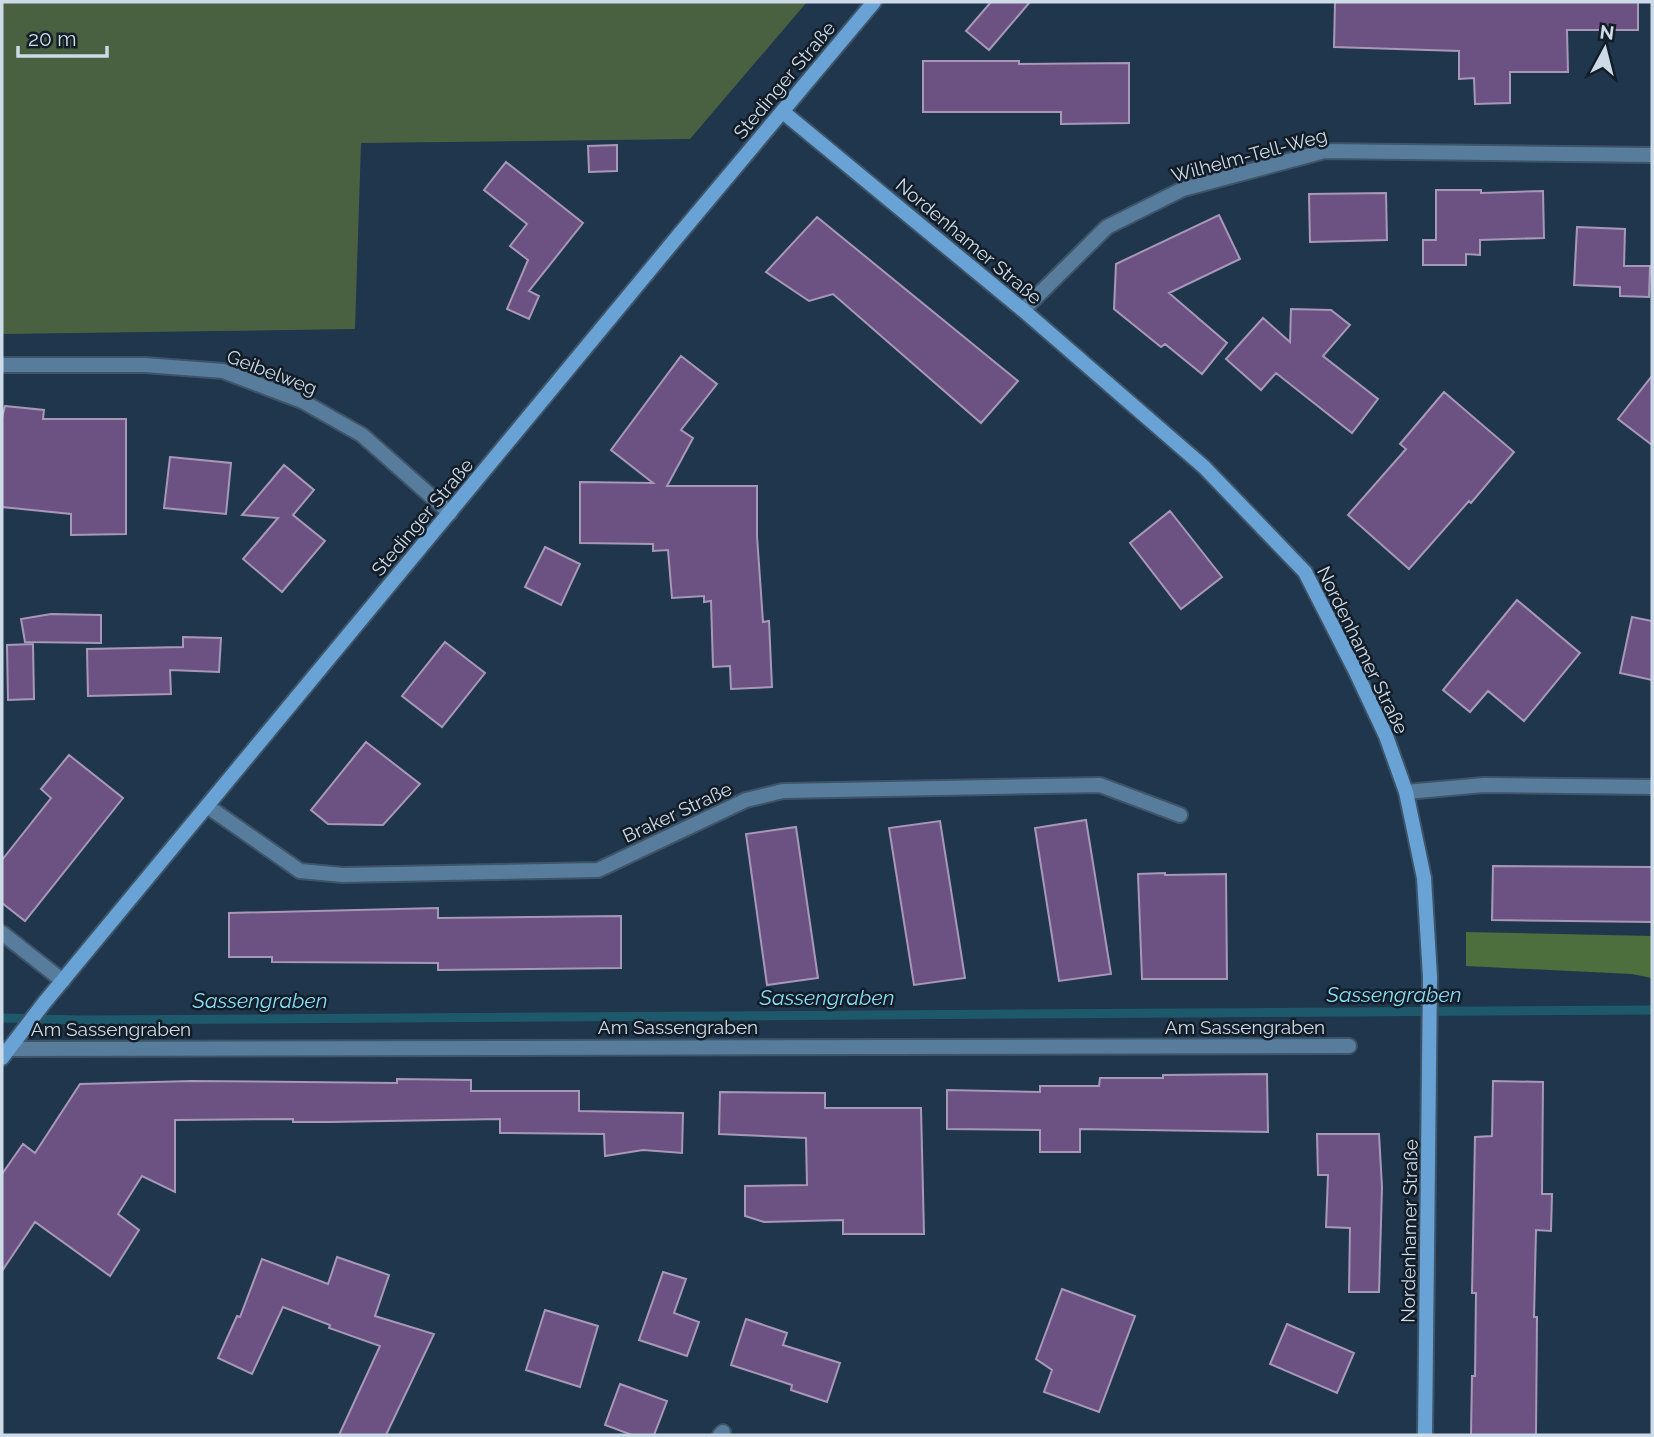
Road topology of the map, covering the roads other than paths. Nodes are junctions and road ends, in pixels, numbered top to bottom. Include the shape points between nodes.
1 (874, 2) edge
2 (783, 112) junction
3 (1652, 155) edge
4 (1023, 310) junction
5 (2, 365) edge
6 (450, 513) junction
7 (1652, 787) edge
8 (1406, 792) junction
9 (206, 806) junction
10 (1180, 815) dead end
11 (2, 933) edge
12 (63, 981) junction
13 (1349, 1046) dead end
14 (5, 1054) edge
15 (1425, 1435) edge

1 - 2 street, Stedinger Straße
2 - 4 street, Nordenhamer Straße
2 - 6 street, Stedinger Straße
3 - 4 street, Wilhelm-Tell-Weg via 1325,151 1184,189 1107,227
4 - 8 street, Nordenhamer Straße via 1204,467 1305,572 1380,725
5 - 6 street, Geibelweg via 145,365 223,371 302,401 362,435
6 - 9 street, Stedinger Straße
7 - 8 street via 1484,785
8 - 15 street, Nordenhamer Straße via 1424,878 1430,1001
9 - 10 street, Braker Straße via 300,871 343,875 598,870 746,800 783,791 1100,785
9 - 12 street, Stedinger Straße
11 - 12 street
12 - 14 street, Stedinger Straße
13 - 14 street, Am Sassengraben

